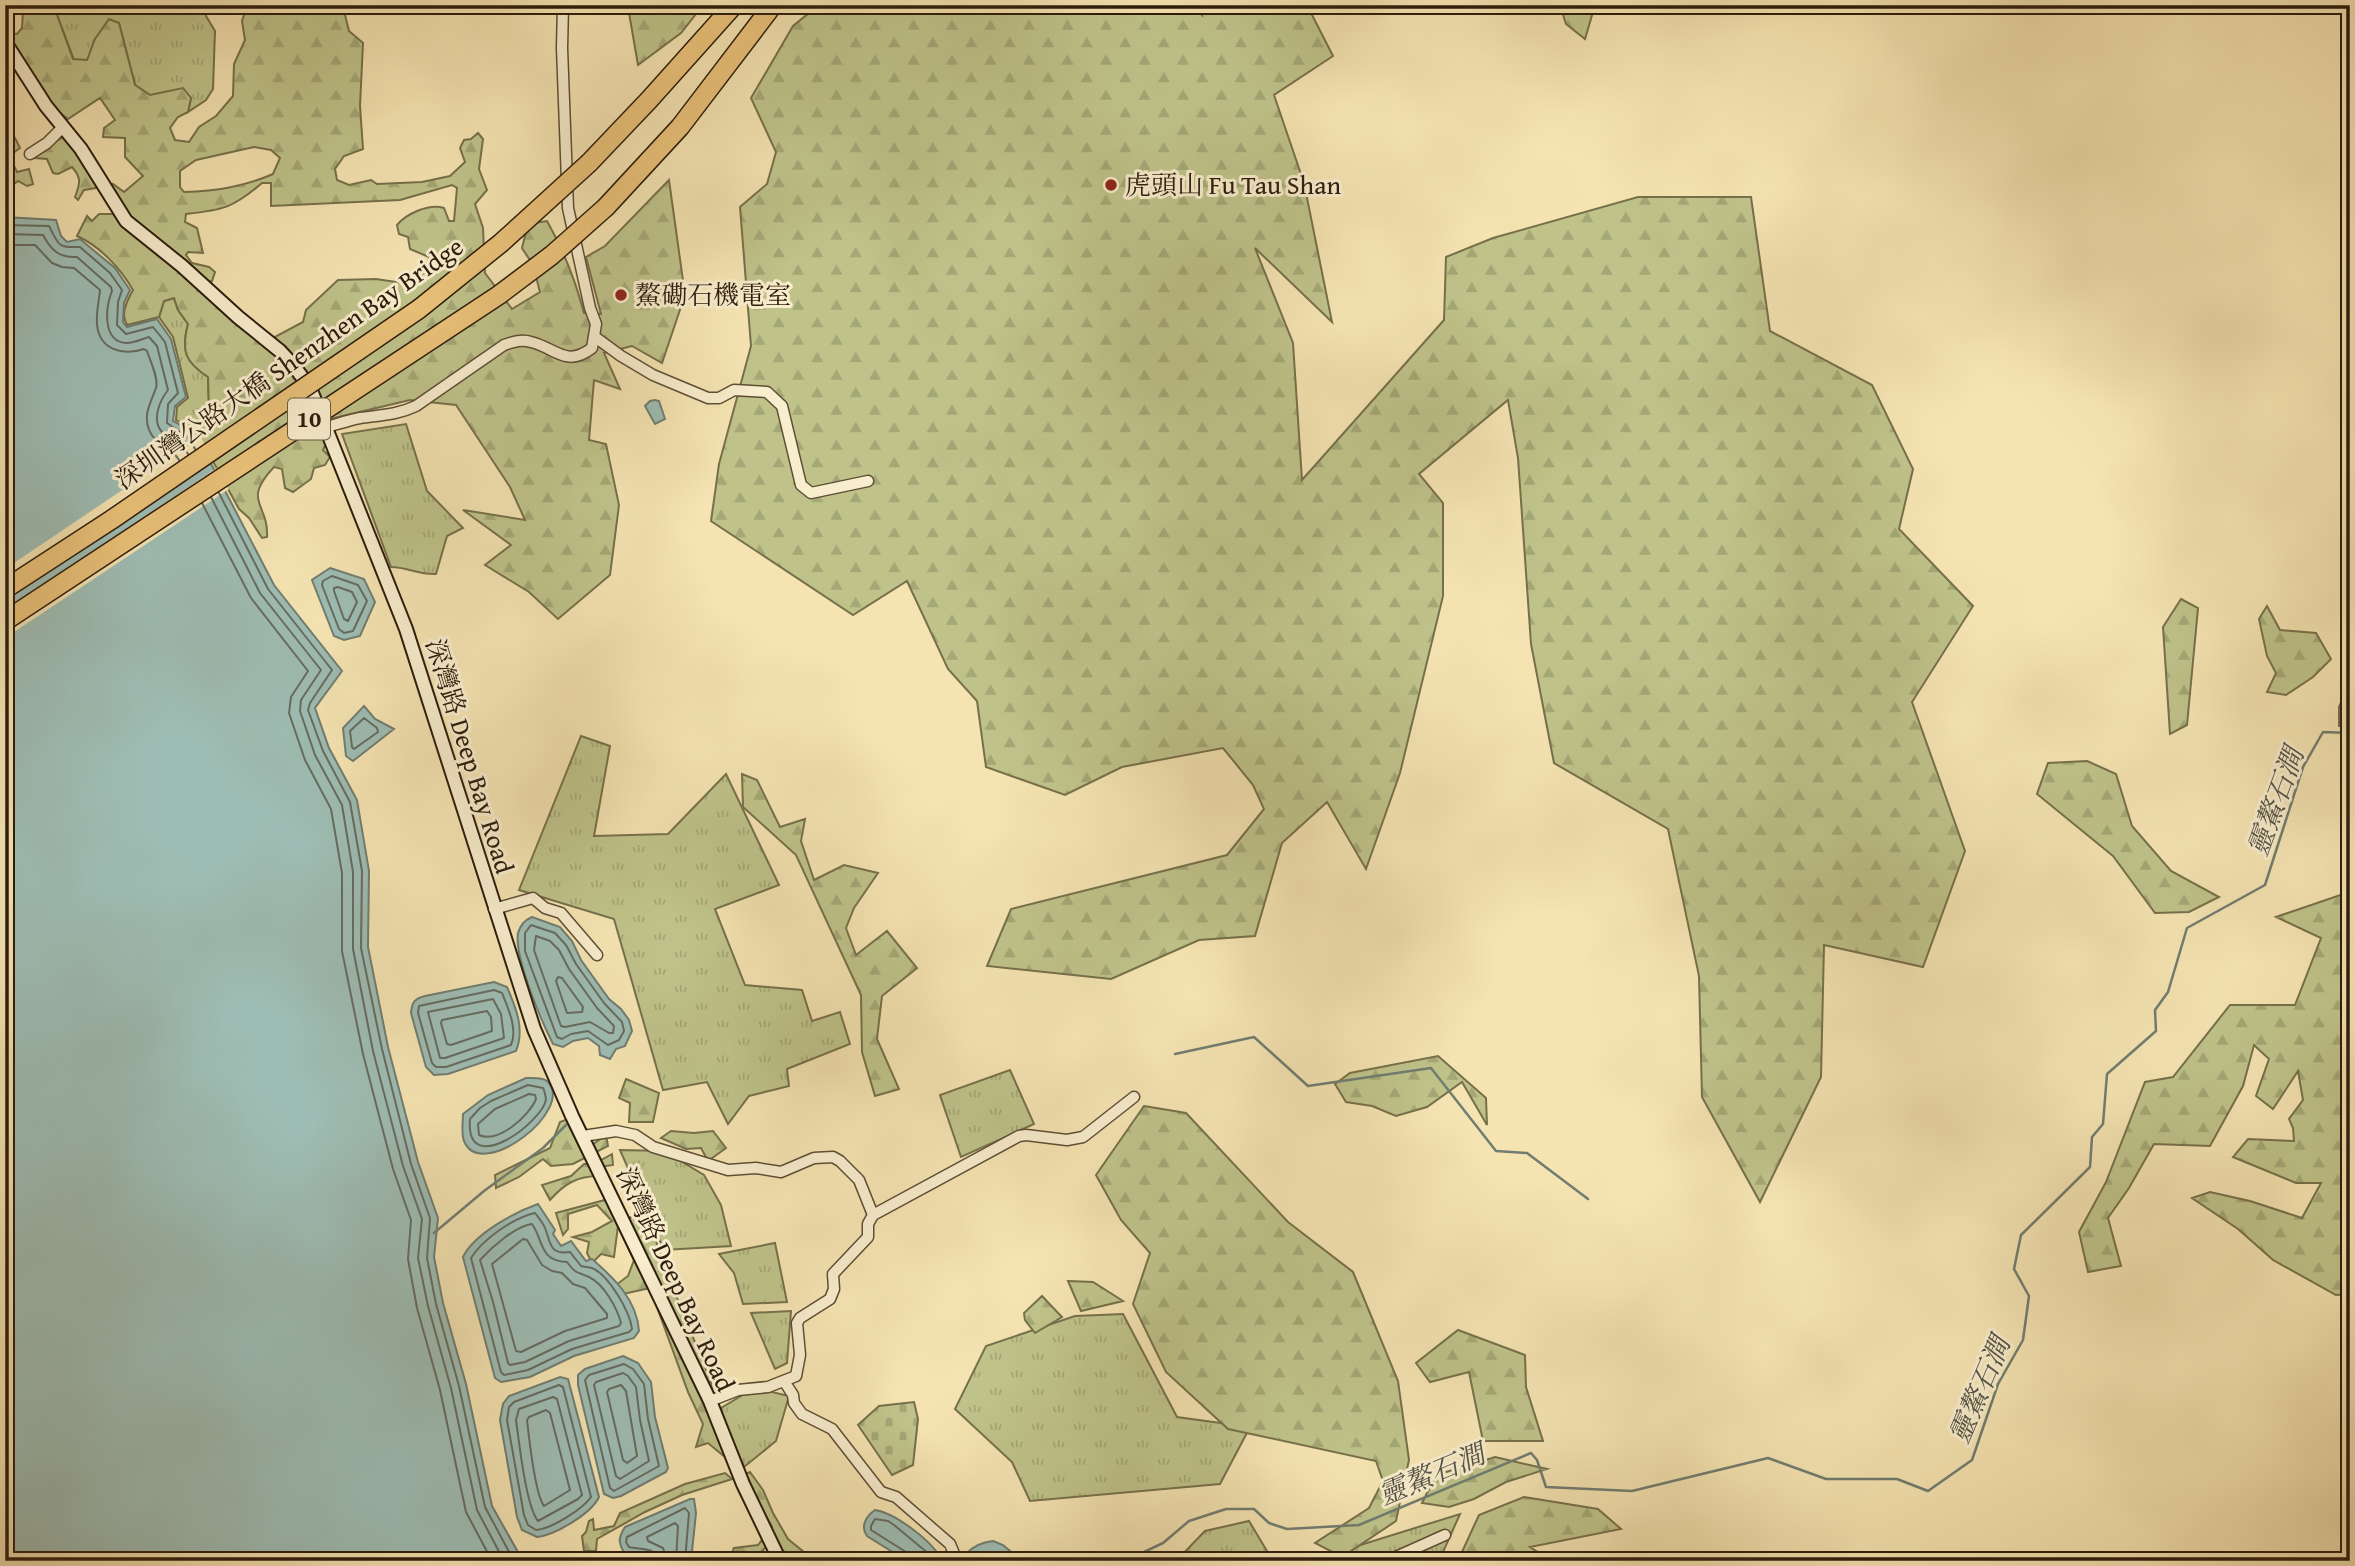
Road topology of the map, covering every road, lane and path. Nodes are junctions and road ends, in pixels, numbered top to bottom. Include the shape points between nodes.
1 (563, 5) edge
2 (734, 5) edge
3 (774, 5) edge
4 (5, 42) edge
5 (62, 127) junction
6 (30, 154) dead end
7 (596, 337) junction
8 (327, 427) junction
9 (868, 481) dead end
10 (5, 589) edge
11 (5, 621) edge
12 (494, 909) junction
13 (597, 955) dead end
14 (1134, 1097) dead end
15 (583, 1136) junction
16 (873, 1215) junction
17 (784, 1381) junction
18 (710, 1401) junction
19 (1445, 1535) dead end
20 (780, 1561) edge
21 (957, 1561) edge
22 (1387, 1561) edge

1 - 7 street via 568,208
2 - 10 highway, 深圳灣公路大橋 Shenzhen Bay Bridge / 10, bridge via 589,163 419,309
3 - 11 highway, 深圳灣公路大橋 Shenzhen Bay Bridge / 10, bridge via 662,149 552,255 499,295
4 - 5 street, 深灣路 Deep Bay Road
5 - 6 street
5 - 8 street, 深灣路 Deep Bay Road via 126,221 294,366 310,388
7 - 8 street via 592,348 582,355 563,357 531,342 504,345 410,409
7 - 9 street via 653,374 708,398 734,390 767,392 782,406 801,485 811,493
8 - 12 street, 深灣路 Deep Bay Road via 406,629
12 - 13 street via 533,898 561,913
12 - 15 street, 深灣路 Deep Bay Road via 534,1028
14 - 16 street via 1083,1138 1019,1136
15 - 16 street via 616,1131 635,1135 653,1147 728,1170 781,1172 814,1158 833,1157 859,1180
15 - 18 street, 深灣路 Deep Bay Road
16 - 17 street via 867,1237 833,1274 830,1300 797,1323 800,1355 796,1376
17 - 18 street
17 - 21 street via 802,1414 832,1429 881,1492 896,1497 950,1544
18 - 20 street, 深灣路 Deep Bay Road
19 - 22 street

